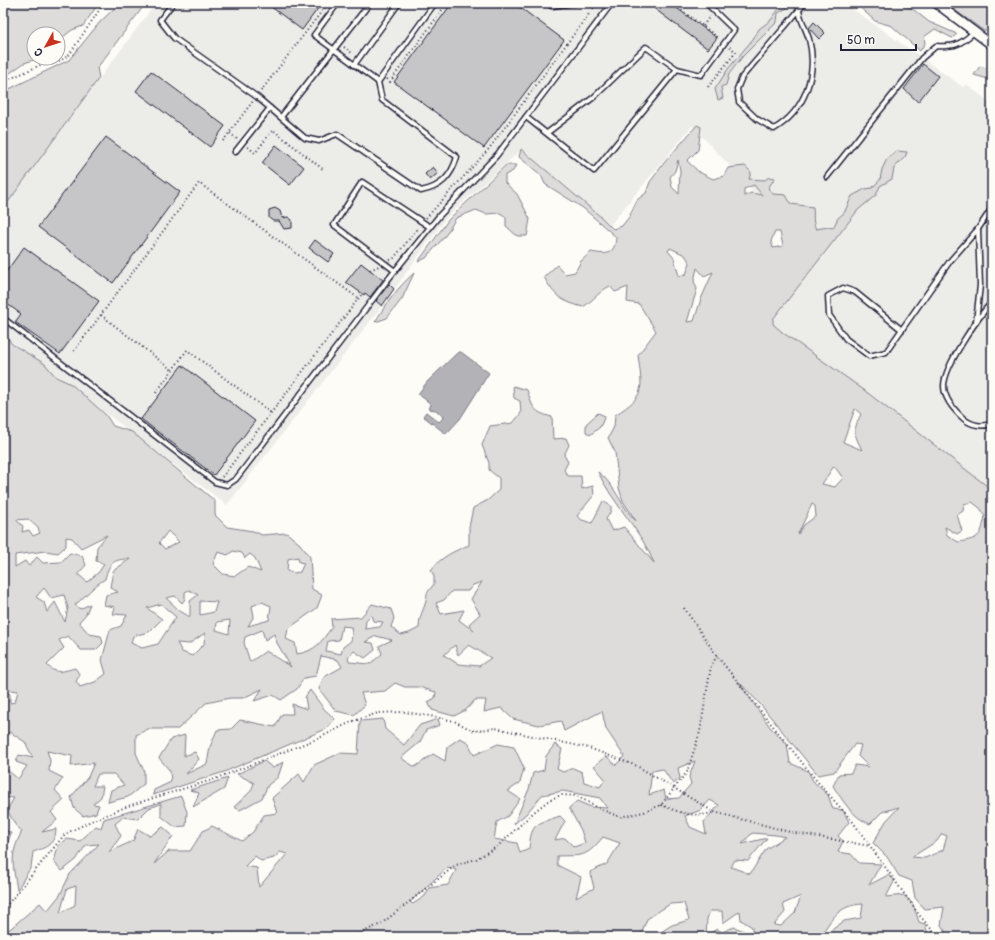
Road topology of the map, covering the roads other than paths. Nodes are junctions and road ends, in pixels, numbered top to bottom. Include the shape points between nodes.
1 (173, 3) edge
2 (338, 3) edge
3 (370, 3) edge
4 (399, 3) edge
5 (435, 3) edge
6 (546, 3) edge
7 (574, 3) edge
8 (612, 3) edge
9 (708, 3) edge
10 (805, 3) edge
11 (936, 3) edge
12 (799, 10) junction
13 (974, 32) junction
14 (992, 45) edge
15 (335, 50) junction
16 (354, 65) junction
17 (677, 69) junction
18 (378, 82) junction
19 (270, 108) junction
20 (280, 117) junction
21 (526, 117) junction
22 (547, 133) junction
23 (235, 152) dead end
24 (827, 177) dead end
25 (992, 208) edge
26 (430, 227) junction
27 (978, 229) junction
28 (395, 271) junction
29 (992, 302) edge
30 (990, 306) edge
31 (3, 318) edge
32 (976, 324) junction
33 (902, 330) junction
34 (992, 424) edge

1 - 19 lane via 160,20 174,38
2 - 15 lane via 314,34
3 - 15 lane
4 - 16 lane
5 - 18 lane
6 - 7 lane via 552,6
8 - 21 lane
9 - 17 lane via 734,30 701,75
10 - 12 lane
11 - 13 street
12 - 12 lane via 801,22 809,39 811,54 808,89 785,123 774,129 757,119 738,102 737,89 742,77
13 - 14 street
13 - 24 lane via 962,43 949,47 936,46 922,58
15 - 16 lane
15 - 20 lane
16 - 18 lane
17 - 22 lane via 646,46 594,97
17 - 22 lane via 594,171
18 - 20 lane via 382,100 457,157 453,170 436,188 421,191 337,134 319,141 305,138
19 - 20 lane
19 - 23 lane
21 - 22 lane
21 - 26 lane via 497,155
25 - 27 lane
26 - 28 lane
26 - 28 lane via 362,182 334,225
27 - 32 lane via 980,285
27 - 33 lane via 950,261
28 - 31 lane via 236,479 227,485 215,482
29 - 30 lane
30 - 32 lane
32 - 34 lane via 949,365 944,387 952,408 969,424
33 - 33 lane via 854,292 843,288 828,296 829,315 833,321 846,339 869,356 886,352

